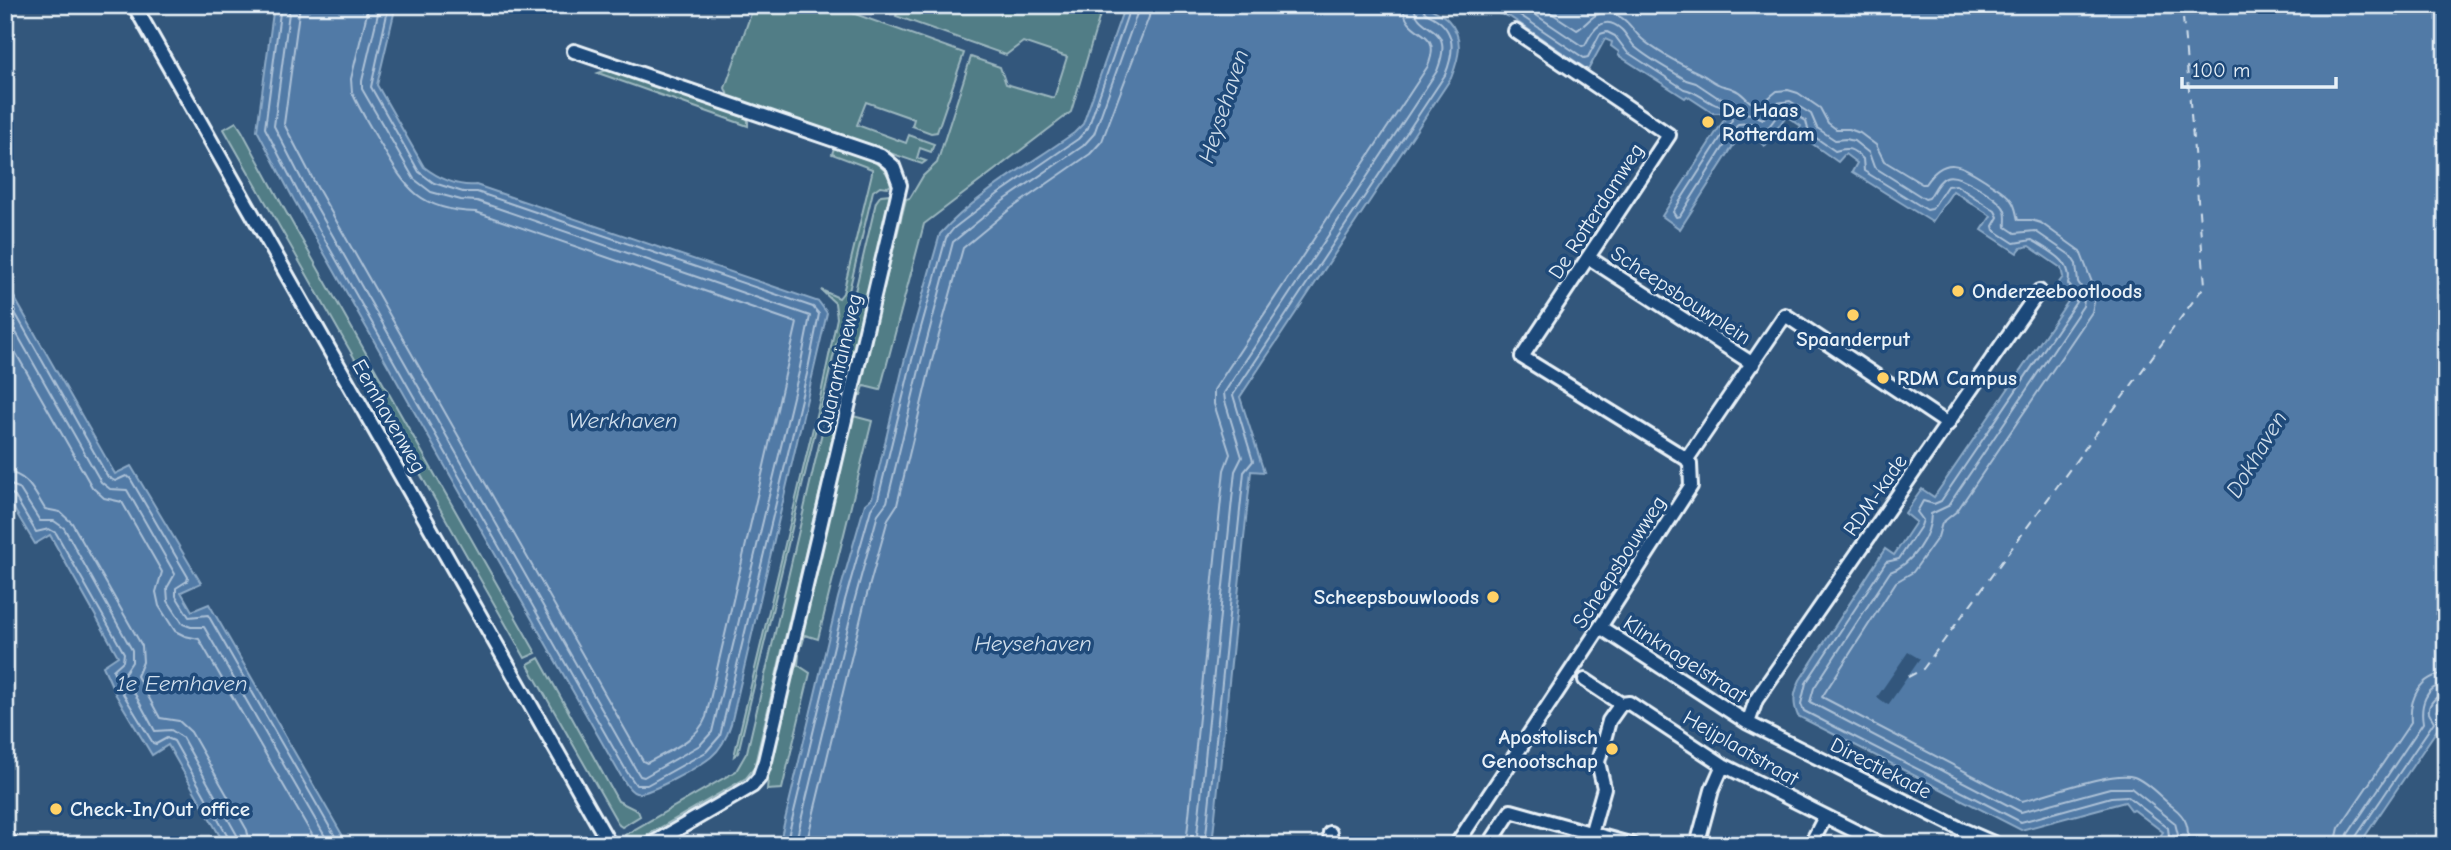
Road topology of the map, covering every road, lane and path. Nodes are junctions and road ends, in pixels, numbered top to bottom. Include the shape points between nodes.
1 (134, 5) edge
2 (1515, 31) dead end
3 (574, 51) dead end
4 (1589, 258) junction
5 (2039, 291) dead end
6 (1753, 364) junction
7 (1948, 424) junction
8 (1687, 459) junction
9 (1601, 627) junction
10 (1585, 680) dead end
11 (1621, 704) junction
12 (1748, 723) junction
13 (1723, 765) junction
14 (1825, 817) junction
15 (5, 834) edge
16 (1590, 839) edge
17 (1811, 844) edge
18 (12, 845) edge
19 (610, 845) edge
20 (650, 845) edge
21 (1456, 845) edge
22 (1489, 845) edge
23 (1633, 845) edge
24 (1697, 845) edge
25 (1883, 845) edge
26 (1998, 845) edge

1 - 19 street, Eemhavenweg
2 - 4 street, De Rotterdamweg via 1669,135
3 - 20 street, Quarantaineweg via 881,156 893,166 900,185 759,779
4 - 6 street, Scheepsbouwplein
4 - 8 street, De Rotterdamweg via 1522,357
5 - 7 street, RDM-kade
6 - 7 street via 1785,315
6 - 8 street
7 - 12 street, RDM-kade via 1756,700
8 - 9 street, Scheepsbouwweg via 1691,486
9 - 12 street, Klinknagelstraat
9 - 21 street, Scheepsbouwweg
10 - 11 street, Heijplaatstraat
11 - 13 street, Heijplaatstraat via 1629,703
11 - 16 street via 1609,721 1598,762 1604,788
12 - 26 street, Directiekade
13 - 14 street, Heijplaatstraat
13 - 24 street
14 - 17 street
14 - 25 street, Heijplaatstraat
15 - 18 street
16 - 22 street via 1511,811
16 - 23 street

